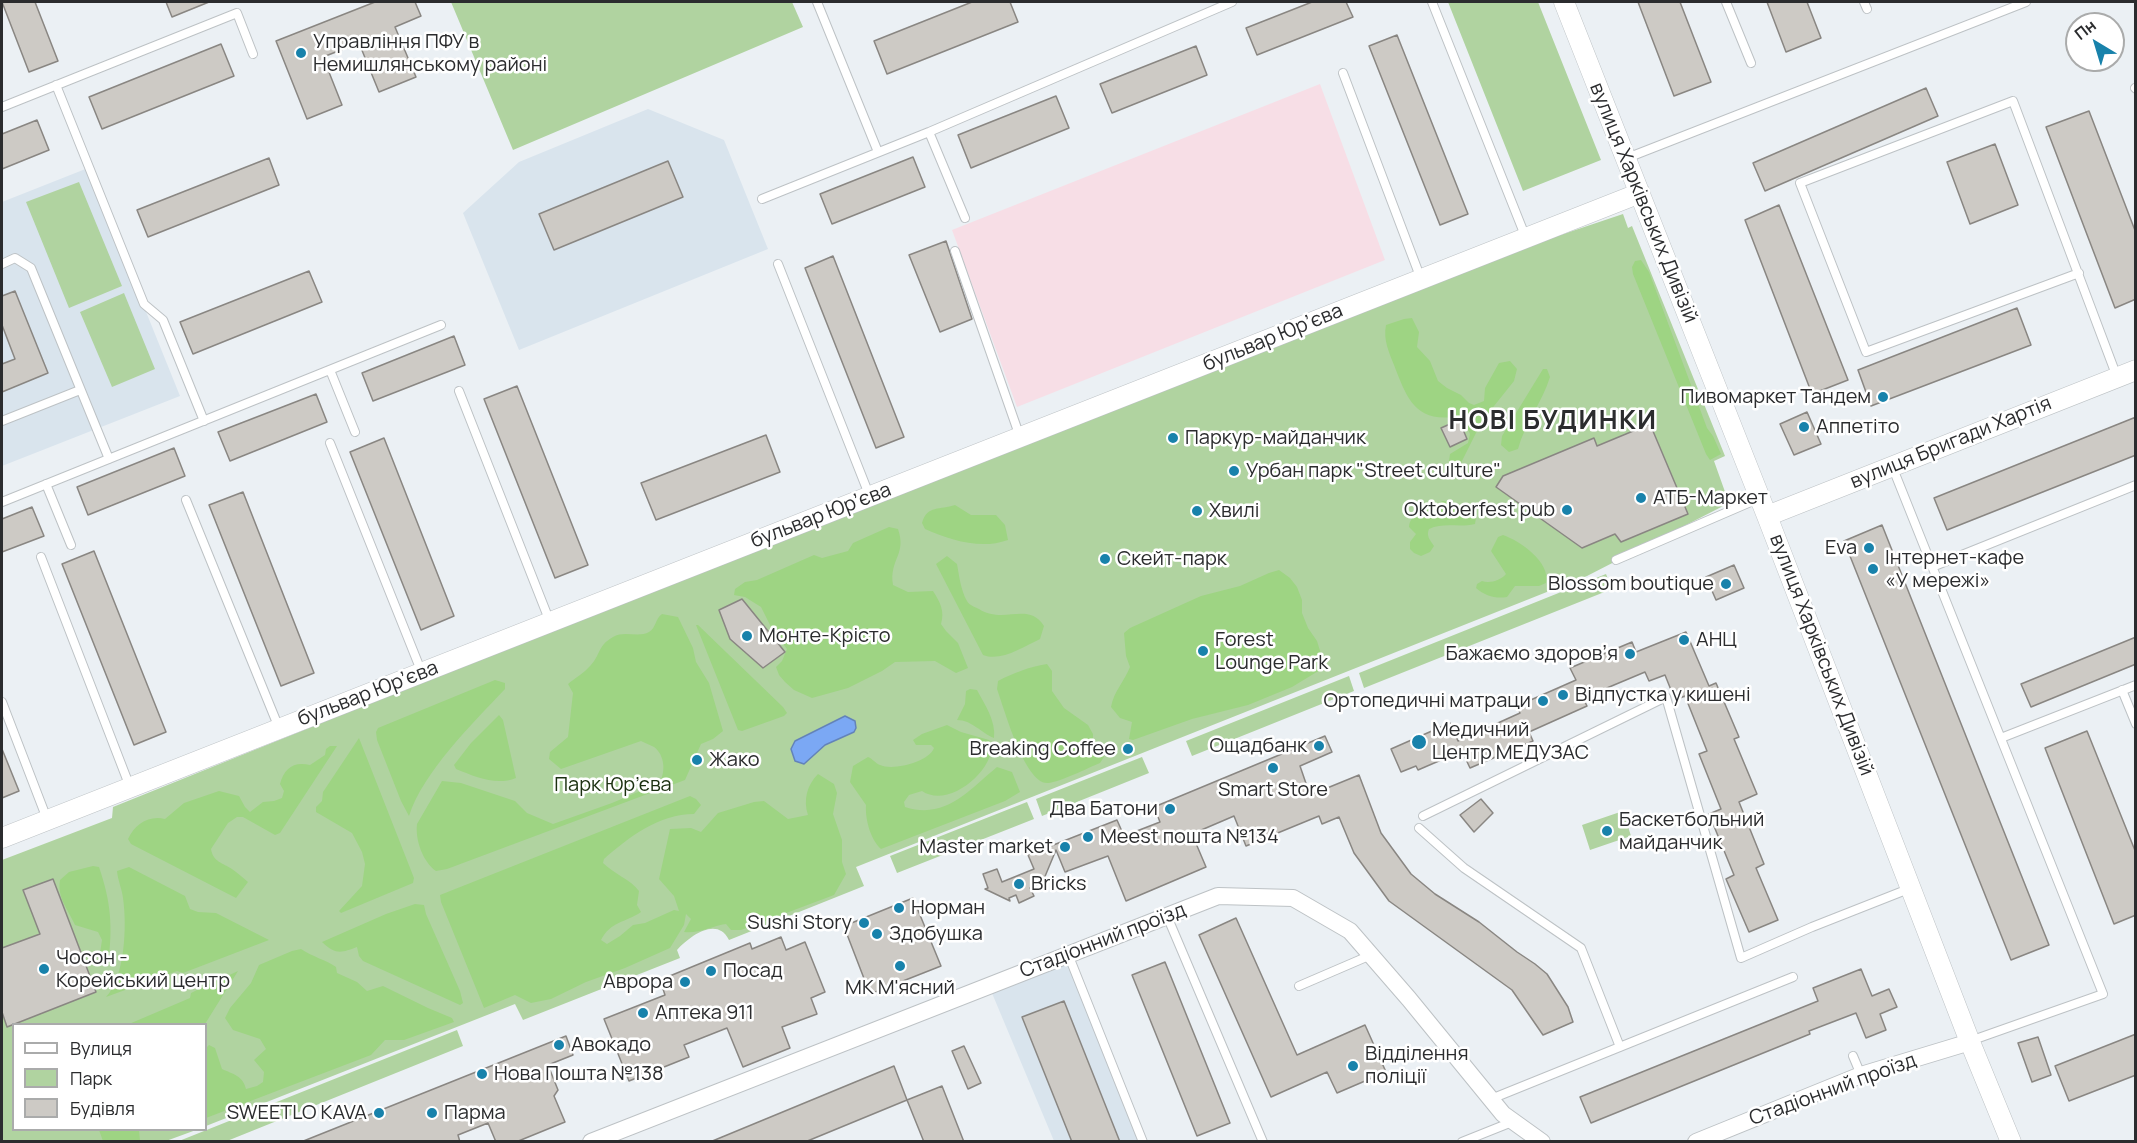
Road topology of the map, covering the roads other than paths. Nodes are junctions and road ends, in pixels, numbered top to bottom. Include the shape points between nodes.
1 (817, 2) edge
2 (1232, 2) edge
3 (1432, 2) edge
4 (1564, 2) edge
5 (1726, 2) edge
6 (2026, 2) edge
7 (254, 54) dead end
8 (1751, 63) dead end
9 (1343, 72) dead end
10 (56, 85) junction
11 (2, 107) edge
12 (929, 132) junction
13 (878, 152) junction
14 (1626, 159) junction
15 (1640, 193) junction
16 (762, 200) dead end
17 (965, 218) dead end
18 (1526, 238) junction
19 (955, 251) dead end
20 (2, 264) edge
21 (778, 264) dead end
22 (2079, 273) junction
23 (1422, 279) junction
24 (441, 325) dead end
25 (330, 370) junction
26 (2136, 370) edge
27 (2117, 377) junction
28 (80, 390) junction
29 (459, 391) dead end
30 (2, 421) edge
31 (204, 421) junction
32 (356, 432) dead end
33 (1020, 437) junction
34 (330, 443) dead end
35 (109, 459) junction
36 (1892, 466) junction
37 (46, 484) junction
38 (2136, 485) edge
39 (870, 497) junction
40 (186, 500) dead end
41 (2, 502) edge
42 (1764, 507) junction
43 (71, 545) dead end
44 (40, 557) dead end
45 (1616, 560) dead end
46 (1932, 567) junction
47 (550, 622) junction
48 (422, 673) junction
49 (2136, 685) edge
50 (2122, 690) junction
51 (2, 702) edge
52 (2136, 724) edge
53 (279, 728) junction
54 (2001, 738) junction
55 (130, 788) junction
56 (1423, 816) dead end
57 (48, 820) junction
58 (1419, 828) dead end
59 (2, 838) edge
60 (1912, 888) junction
61 (1167, 916) junction
62 (1068, 954) junction
63 (1371, 955) junction
64 (1792, 977) dead end
65 (1299, 986) dead end
66 (1970, 1041) junction
67 (1620, 1047) junction
68 (1853, 1056) dead end
69 (1861, 1075) junction
70 (1491, 1099) junction
71 (1512, 1122) junction
72 (1542, 1141) edge
73 (591, 1142) edge
74 (1143, 1142) edge
75 (1263, 1142) edge
76 (1462, 1142) edge
77 (1696, 1142) edge
78 (2011, 1142) edge

1 - 13 lane
2 - 12 lane
3 - 18 lane
4 - 14 street, вулиця Харківських Дивізій
5 - 8 lane
6 - 14 lane
7 - 10 lane via 237,13
9 - 23 lane
10 - 11 lane
10 - 31 lane via 144,304 163,320
12 - 13 lane
12 - 17 lane
13 - 16 lane
14 - 15 street, вулиця Харківських Дивізій
15 - 18 street, бульвар Юрʼєва
15 - 42 street, вулиця Харківських Дивізій
18 - 23 street, бульвар Юрʼєва
19 - 33 lane
20 - 28 lane via 15,258 31,268
21 - 39 lane
22 - 22 lane via 2013,101 1800,183 1866,352
22 - 27 lane
23 - 33 street, бульвар Юрʼєва
24 - 25 lane
25 - 31 lane
25 - 32 lane
26 - 27 street, вулиця Бригади Хартія
27 - 36 street, вулиця Бригади Хартія
28 - 30 lane
28 - 35 lane
29 - 47 lane
31 - 35 lane
33 - 39 street, бульвар Юрʼєва
34 - 48 lane
35 - 37 lane
36 - 42 street, вулиця Бригади Хартія
36 - 46 lane
37 - 41 lane
37 - 43 lane
38 - 46 lane
39 - 47 street, бульвар Юрʼєва
40 - 53 lane
42 - 45 lane
42 - 60 street, вулиця Харківських Дивізій
44 - 55 lane
46 - 54 lane
47 - 48 street, бульвар Юрʼєва
48 - 53 street, бульвар Юрʼєва
49 - 50 lane
50 - 52 lane
50 - 54 lane
51 - 57 lane
53 - 55 street, бульвар Юрʼєва
54 - 66 lane via 2103,994
55 - 57 street, бульвар Юрʼєва
56 - 60 lane via 1666,697 1741,958
57 - 59 street, бульвар Юрʼєва
58 - 67 lane via 1464,868 1581,948
60 - 66 street, вулиця Харківських Дивізій
61 - 62 street, Стадіонний проїзд
61 - 63 street, Стадіонний проїзд via 1218,896 1293,898 1350,931
61 - 75 lane
62 - 73 street, Стадіонний проїзд
62 - 74 lane
63 - 65 lane
63 - 70 street, Стадіонний проїзд
64 - 67 lane
66 - 69 street, Стадіонний проїзд
66 - 78 street, вулиця Харківських Дивізій
67 - 70 lane
68 - 69 lane
69 - 77 street, Стадіонний проїзд
70 - 71 street, Стадіонний проїзд
71 - 72 street, Стадіонний проїзд
71 - 76 lane

